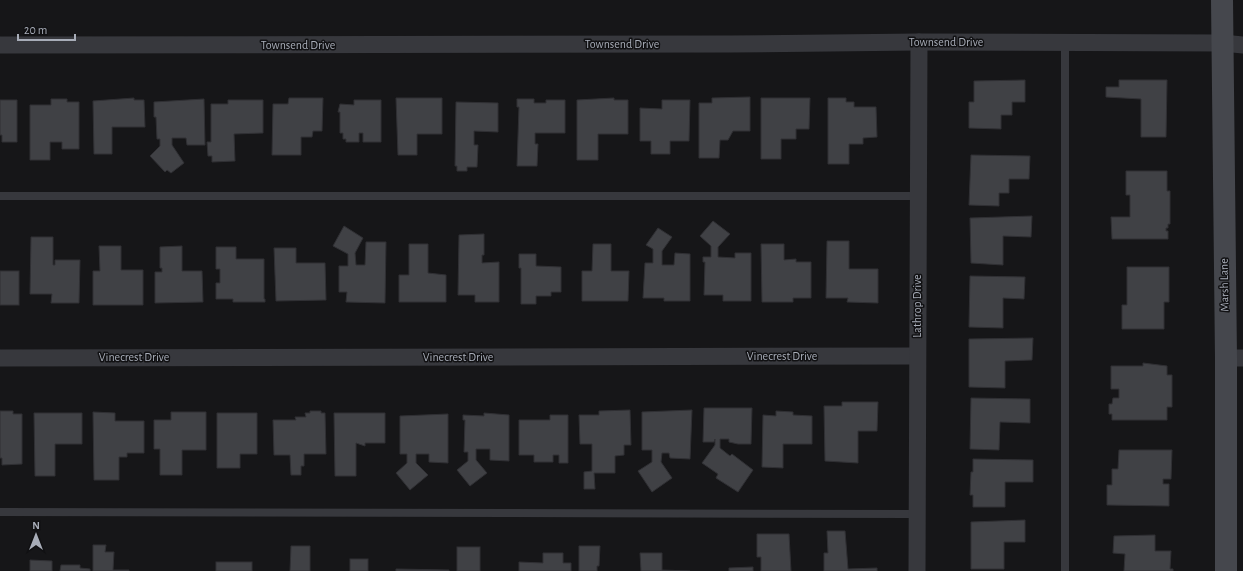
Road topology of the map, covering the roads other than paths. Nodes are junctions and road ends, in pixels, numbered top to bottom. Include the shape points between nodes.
1 (1222, 0) edge
2 (919, 42) junction
3 (1065, 42) junction
4 (1233, 44) edge
5 (0, 45) edge
6 (0, 196) edge
7 (918, 196) junction
8 (917, 356) junction
9 (0, 358) edge
10 (1234, 358) edge
11 (0, 512) edge
12 (917, 514) junction
13 (917, 571) edge
14 (1065, 571) edge
15 (1226, 571) edge

1 - 4 main road, Marsh Lane
2 - 3 street, Townsend Drive
2 - 5 street, Townsend Drive
2 - 7 street, Lathrop Drive
3 - 4 street, Townsend Drive
3 - 14 lane
4 - 10 main road, Marsh Lane
6 - 7 lane
7 - 8 street, Lathrop Drive
8 - 9 street, Vinecrest Drive
8 - 12 street, Lathrop Drive
10 - 15 main road, Marsh Lane
11 - 12 lane
12 - 13 street, Lathrop Drive

